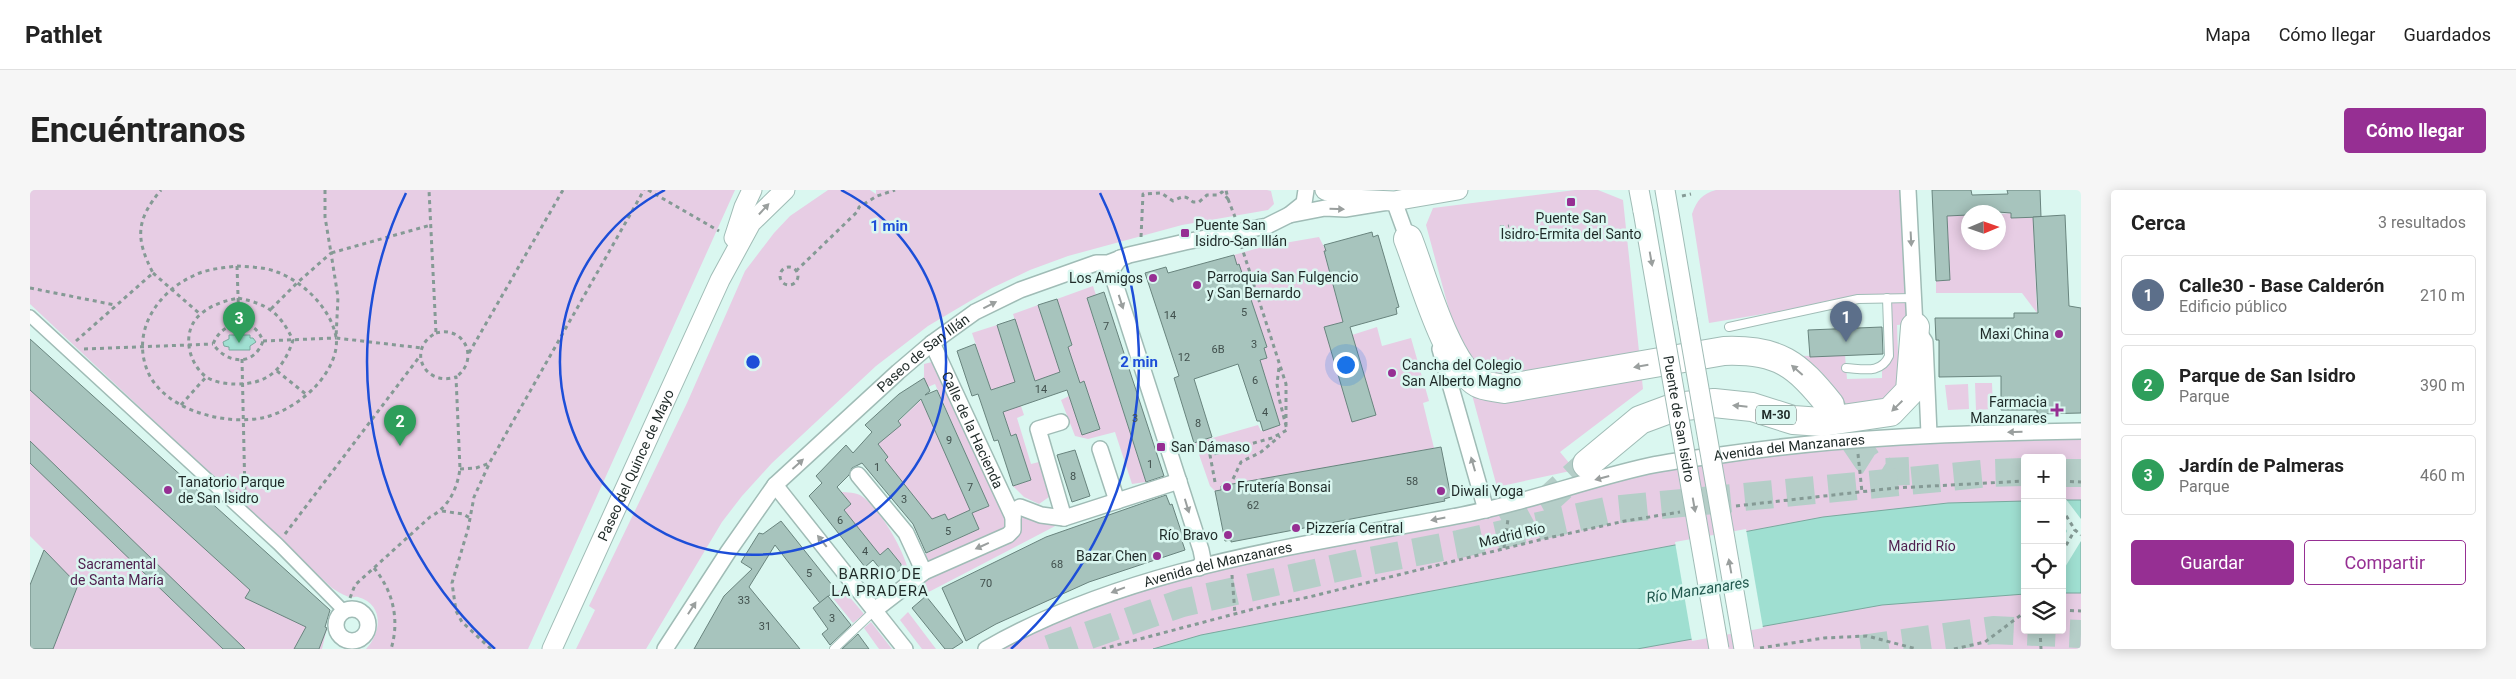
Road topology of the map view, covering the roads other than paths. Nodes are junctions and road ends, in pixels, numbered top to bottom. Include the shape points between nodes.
1 (752, 190) edge
2 (785, 190) edge
3 (1306, 190) edge
4 (1325, 190) edge
5 (1458, 190) edge
6 (1639, 190) edge
7 (1908, 190) edge
8 (1393, 195) edge
9 (1666, 198) edge
10 (1289, 215) junction
11 (1408, 239) junction
12 (1120, 258) junction
13 (1096, 263) junction
14 (1110, 271) junction
15 (720, 280) junction
16 (1887, 298) junction
17 (1914, 298) junction
18 (30, 316) edge
19 (1730, 327) dead end
20 (1915, 327) junction
21 (932, 343) junction
22 (1846, 368) dead end
23 (1830, 405) tunnel mouth
24 (1062, 422) dead end
25 (2081, 430) edge
26 (1929, 434) junction
27 (1100, 450) dead end
28 (1587, 464) tunnel mouth
29 (858, 475) dead end
30 (1179, 480) junction
31 (775, 485) junction
32 (1118, 501) junction
33 (1486, 510) junction
34 (1012, 517) junction
35 (1064, 518) junction
36 (1199, 568) junction
37 (924, 572) junction
38 (876, 609) junction
39 (347, 610) junction
40 (342, 644) edge
41 (552, 649) edge
42 (665, 649) edge
43 (834, 649) edge
44 (906, 649) edge
45 (986, 649) edge
46 (1719, 649) edge
47 (1744, 649) edge

1 - 15 street, Paseo del Quince de Mayo
15 -> 2 street, Paseo del Quince de Mayo via 751,223
3 - 10 street, Paseo de San Illán via 1304,203
4 - 8 street via 1350,199
5 - 8 street
6 -> 46 street, Puente de San Isidro, bridge
7 -> 17 street
10 -> 8 street, Paseo de San Illán via 1325,208 1345,209
8 - 11 street
47 -> 9 street, Puente de San Isidro, bridge
10 - 12 street, Paseo de San Illán via 1262,228
23 -> 11 highway via 1790,364 1768,354 1741,351 1724,351 1504,389 1479,384 1462,370 1447,343
33 -> 11 street
12 - 13 street, Paseo de San Illán via 1105,264
12 - 14 street
13 - 14 street
21 -> 13 street, Paseo de San Illán via 975,312 1020,290
14 -> 30 street
15 - 41 street, Paseo del Quince de Mayo
16 - 17 lane
16 - 19 lane via 1858,299
16 - 22 lane via 1889,356 1886,364 1879,369
17 - 20 street
18 - 39 street
20 - 26 street via 1925,342
20 -> 28 highway, M-30 via 1910,391 1890,412 1822,422 1793,420 1752,407 1714,403 1675,407 1640,420
31 -> 21 street, Paseo de San Illán
21 - 34 street, Calle de la Hacienda
24 - 35 street via 1038,429
25 -> 26 street, Avenida del Manzanares
26 -> 33 street, Avenida del Manzanares via 1771,447 1649,466
27 - 32 street
29 - 37 street via 906,533
30 - 32 street
30 -> 36 street via 1201,550 1203,560
38 -> 31 street
42 -> 31 street, Paseo de San Illán
32 - 35 street
33 -> 36 street, Avenida del Manzanares
34 - 35 street via 1013,511 1020,507
34 -> 37 street via 1013,530 1008,535
36 -> 45 street, Avenida del Manzanares via 1113,592 1068,609
37 - 38 street
38 - 43 lane
38 - 44 street
39 - 40 street via 337,622
39 - 40 street via 360,611 367,619 368,630 361,638

